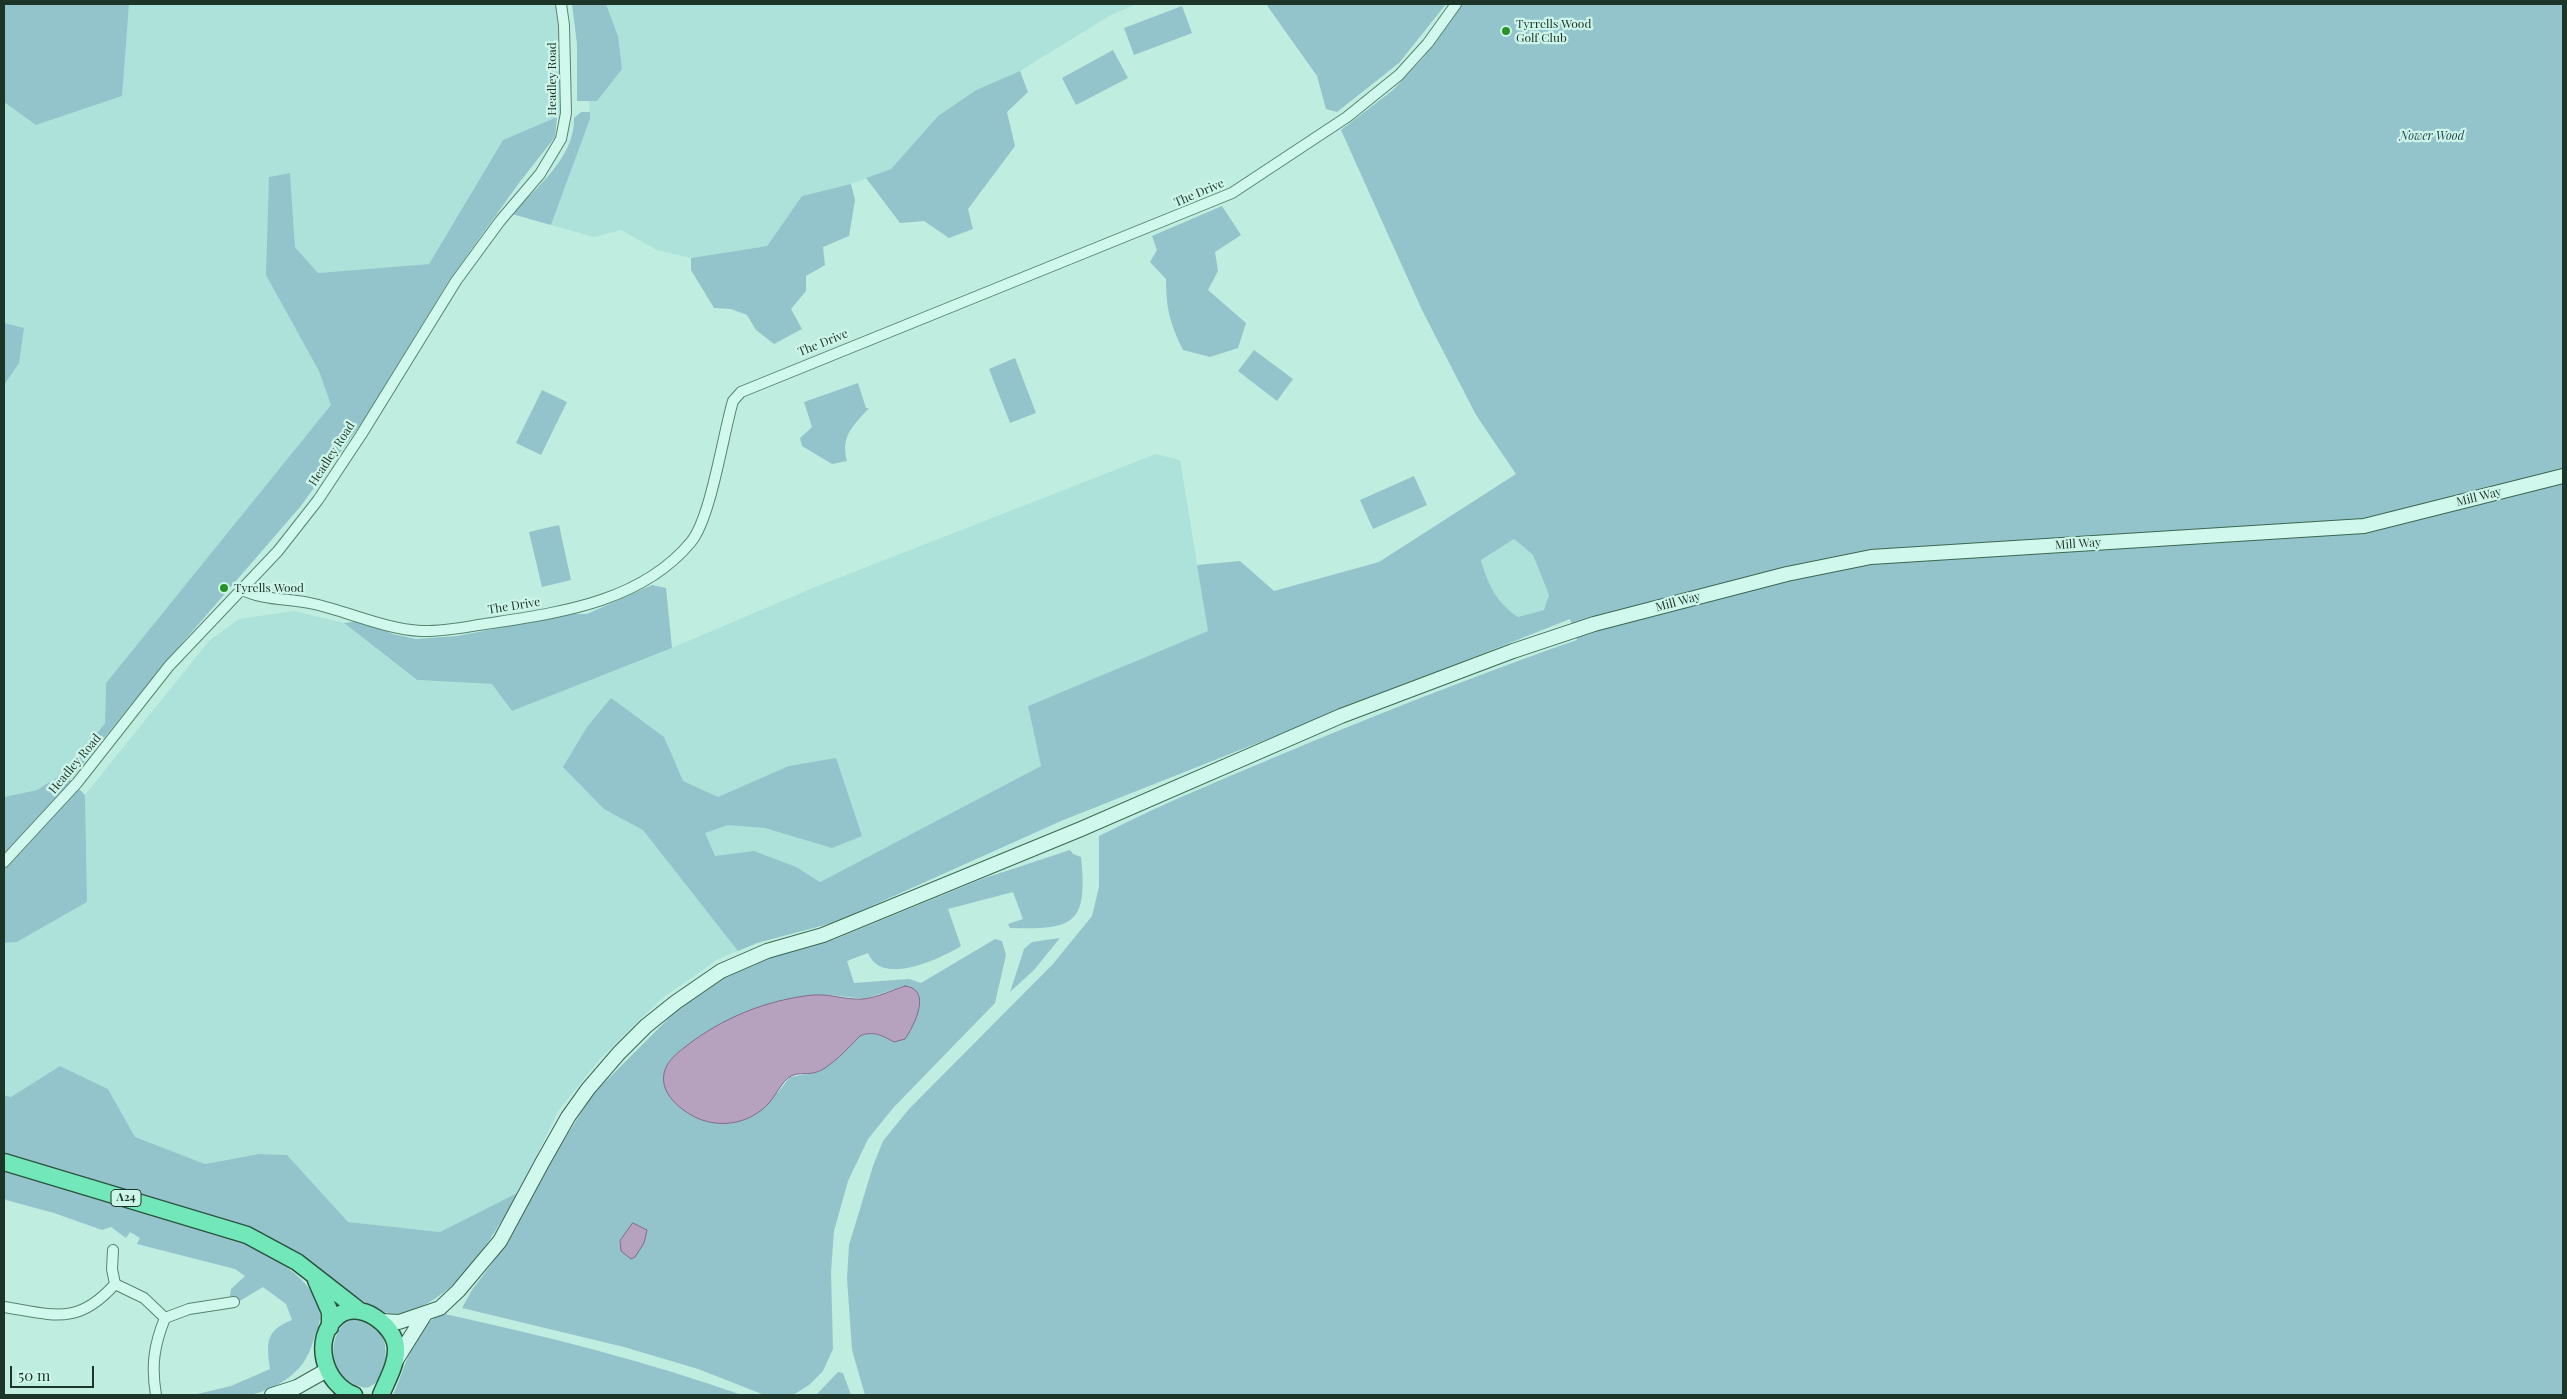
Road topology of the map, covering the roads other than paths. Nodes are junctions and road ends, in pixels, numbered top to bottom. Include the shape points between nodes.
1 (561, 4) edge
2 (1456, 4) edge
3 (2563, 476) edge
4 (241, 589) junction
5 (4, 862) edge
6 (4, 1162) edge
7 (113, 1250) dead end
8 (315, 1278) junction
9 (115, 1284) junction
10 (234, 1302) dead end
11 (4, 1307) edge
12 (360, 1311) junction
13 (425, 1314) junction
14 (165, 1318) junction
15 (381, 1321) junction
16 (330, 1327) junction
17 (395, 1362) junction
18 (326, 1370) junction
19 (388, 1379) junction
20 (156, 1395) edge
21 (272, 1395) edge
22 (355, 1395) edge
23 (382, 1395) edge

1 - 4 street, Headley Road via 566,113 561,139 540,174 456,280 318,500 278,551
2 - 4 street, The Drive via 1428,43 1399,75 1347,116 1232,193 741,392 733,401 706,507 693,540 675,560 646,581 604,600 543,615 422,631 396,627 300,600 256,597
3 - 13 main road, Mill Way via 2364,526 1871,557 1787,574 1594,624 1341,716 1072,833 823,935 767,951 721,971 676,1002 619,1053 568,1117 500,1241 458,1291 440,1308
4 - 5 street, Headley Road via 169,666 77,784
6 - 8 highway, A24 via 247,1235 277,1249
7 - 9 street
8 - 12 highway, A24
8 - 16 highway, A24 via 330,1312
9 - 11 street via 98,1302 76,1314
9 - 14 street via 144,1298
10 - 14 street via 189,1309
12 - 15 highway
12 - 16 highway via 347,1311 338,1316
13 - 15 main road, Mill Way via 399,1322
13 - 17 main road
14 - 20 street via 153,1354
15 - 17 highway via 391,1332 396,1346
16 - 18 highway via 324,1352
17 - 19 highway
18 - 21 main road via 297,1387
18 - 22 highway via 345,1392
19 - 22 highway via 370,1394
19 - 23 highway

